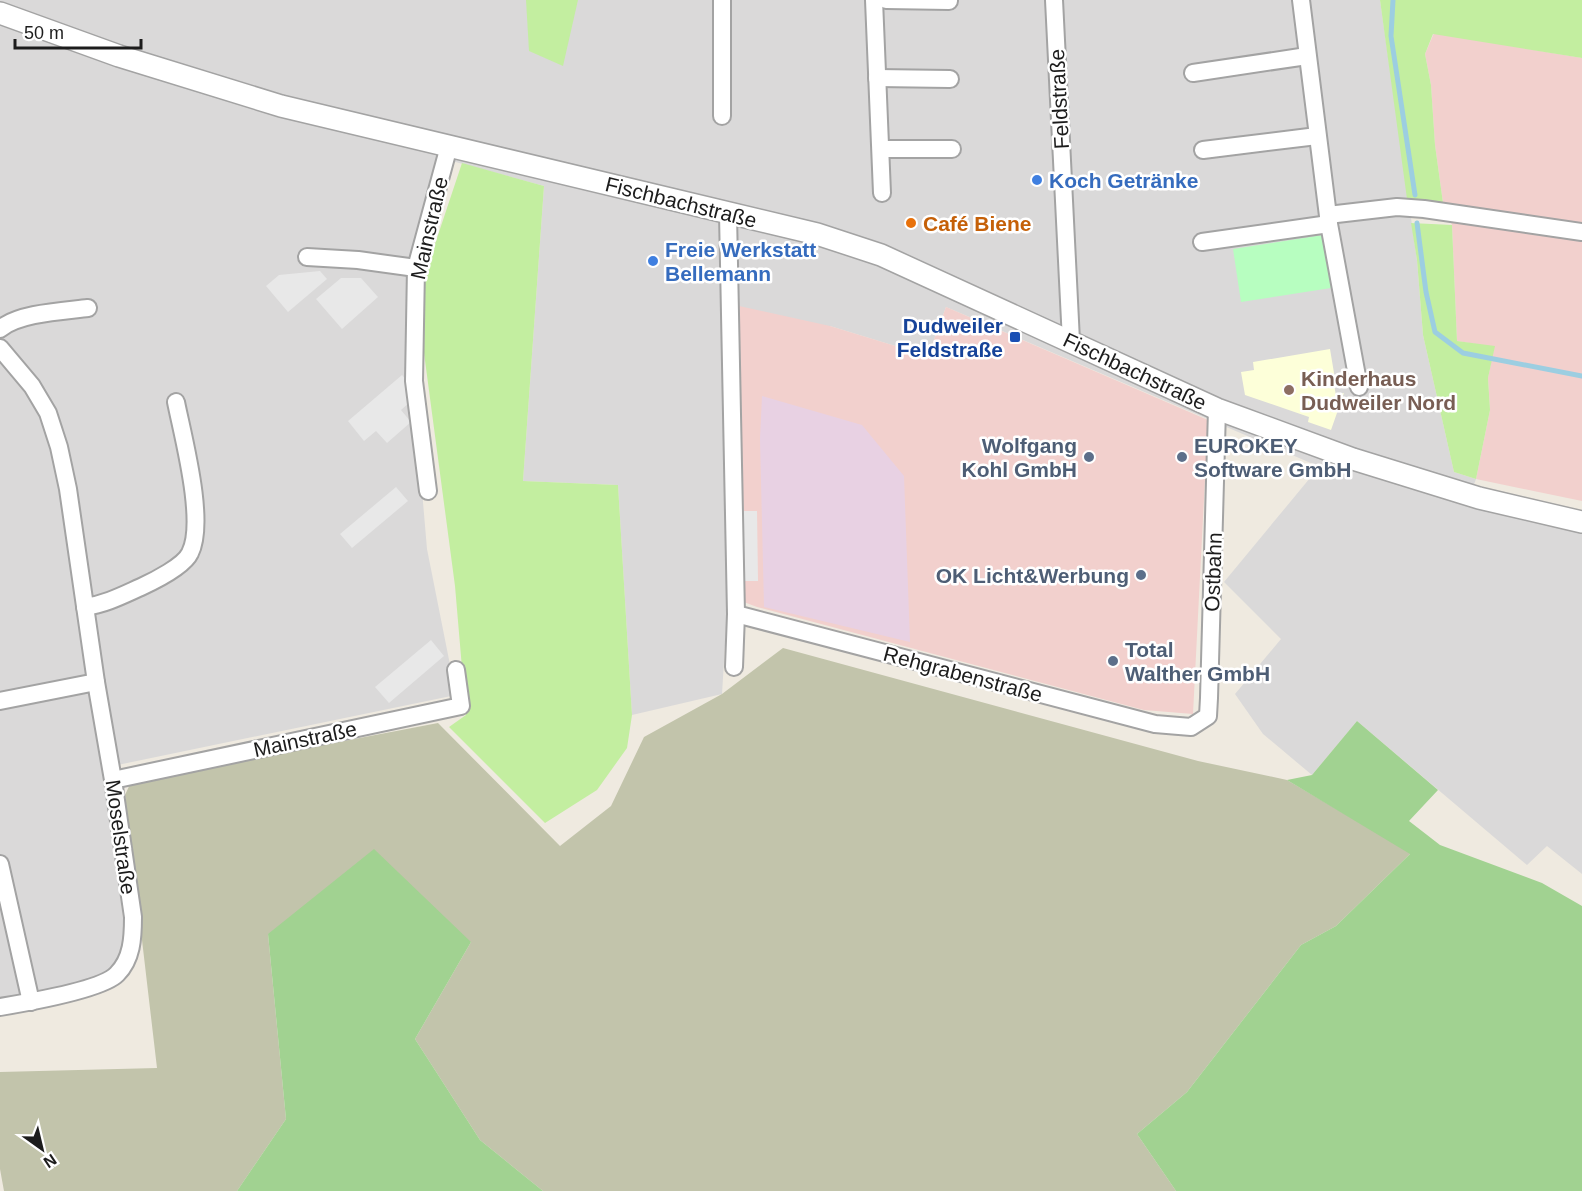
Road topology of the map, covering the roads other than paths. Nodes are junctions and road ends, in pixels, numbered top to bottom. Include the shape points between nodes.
1 (722, 0) edge
2 (874, 0) edge
3 (886, 0) edge
4 (1054, 0) edge
5 (1301, 0) edge
6 (949, 1) edge
7 (0, 13) edge
8 (1307, 56) junction
9 (1193, 73) dead end
10 (877, 78) junction
11 (950, 79) dead end
12 (722, 116) dead end
13 (1317, 136) junction
14 (449, 146) junction
15 (952, 149) dead end
16 (881, 150) junction
17 (1203, 150) dead end
18 (882, 193) dead end
19 (728, 214) junction
20 (1329, 220) junction
21 (1582, 232) edge
22 (1202, 242) dead end
23 (307, 257) dead end
24 (416, 268) junction
25 (88, 308) dead end
26 (0, 329) edge
27 (1071, 341) junction
28 (0, 348) edge
29 (1359, 387) dead end
30 (176, 402) dead end
31 (1217, 409) junction
32 (428, 491) dead end
33 (1582, 522) edge
34 (85, 607) junction
35 (736, 614) junction
36 (734, 667) dead end
37 (456, 670) dead end
38 (96, 682) junction
39 (0, 701) edge
40 (1191, 727) joint
41 (113, 780) junction
42 (0, 864) edge
43 (31, 1002) junction
44 (0, 1007) edge

1 - 12 street
2 - 10 street
3 - 6 street
4 - 27 street, Feldstraße
5 - 8 street
7 - 14 street, Fischbachstraße via 119,56 281,106
8 - 9 street
8 - 13 street
10 - 11 street
10 - 16 street
13 - 17 street
13 - 20 street
14 - 19 street, Fischbachstraße
14 - 24 street, Mainstraße
15 - 16 street
16 - 18 street
19 - 27 street, Fischbachstraße via 817,234 881,255
19 - 35 street
20 - 21 street via 1397,207
20 - 22 street
20 - 29 street
23 - 24 street
24 - 32 street, Mainstraße via 414,381
25 - 26 street via 44,314
27 - 31 street, Fischbachstraße
28 - 34 street, Moselstraße via 32,386 48,413 68,489
30 - 34 street via 194,497 195,534 190,554 155,581 103,604
31 - 33 street, Fischbachstraße via 1353,459 1479,498
31 - 40 street, Ostbahn via 1208,716
34 - 38 street, Moselstraße
35 - 36 street
35 - 40 street, Rehgrabenstraße via 1155,724
37 - 41 street, Mainstraße via 461,706
38 - 39 street
38 - 41 street, Moselstraße
41 - 43 street, Moselstraße via 133,917 129,957 117,975 104,983
42 - 43 street
43 - 44 street, Moselstraße

